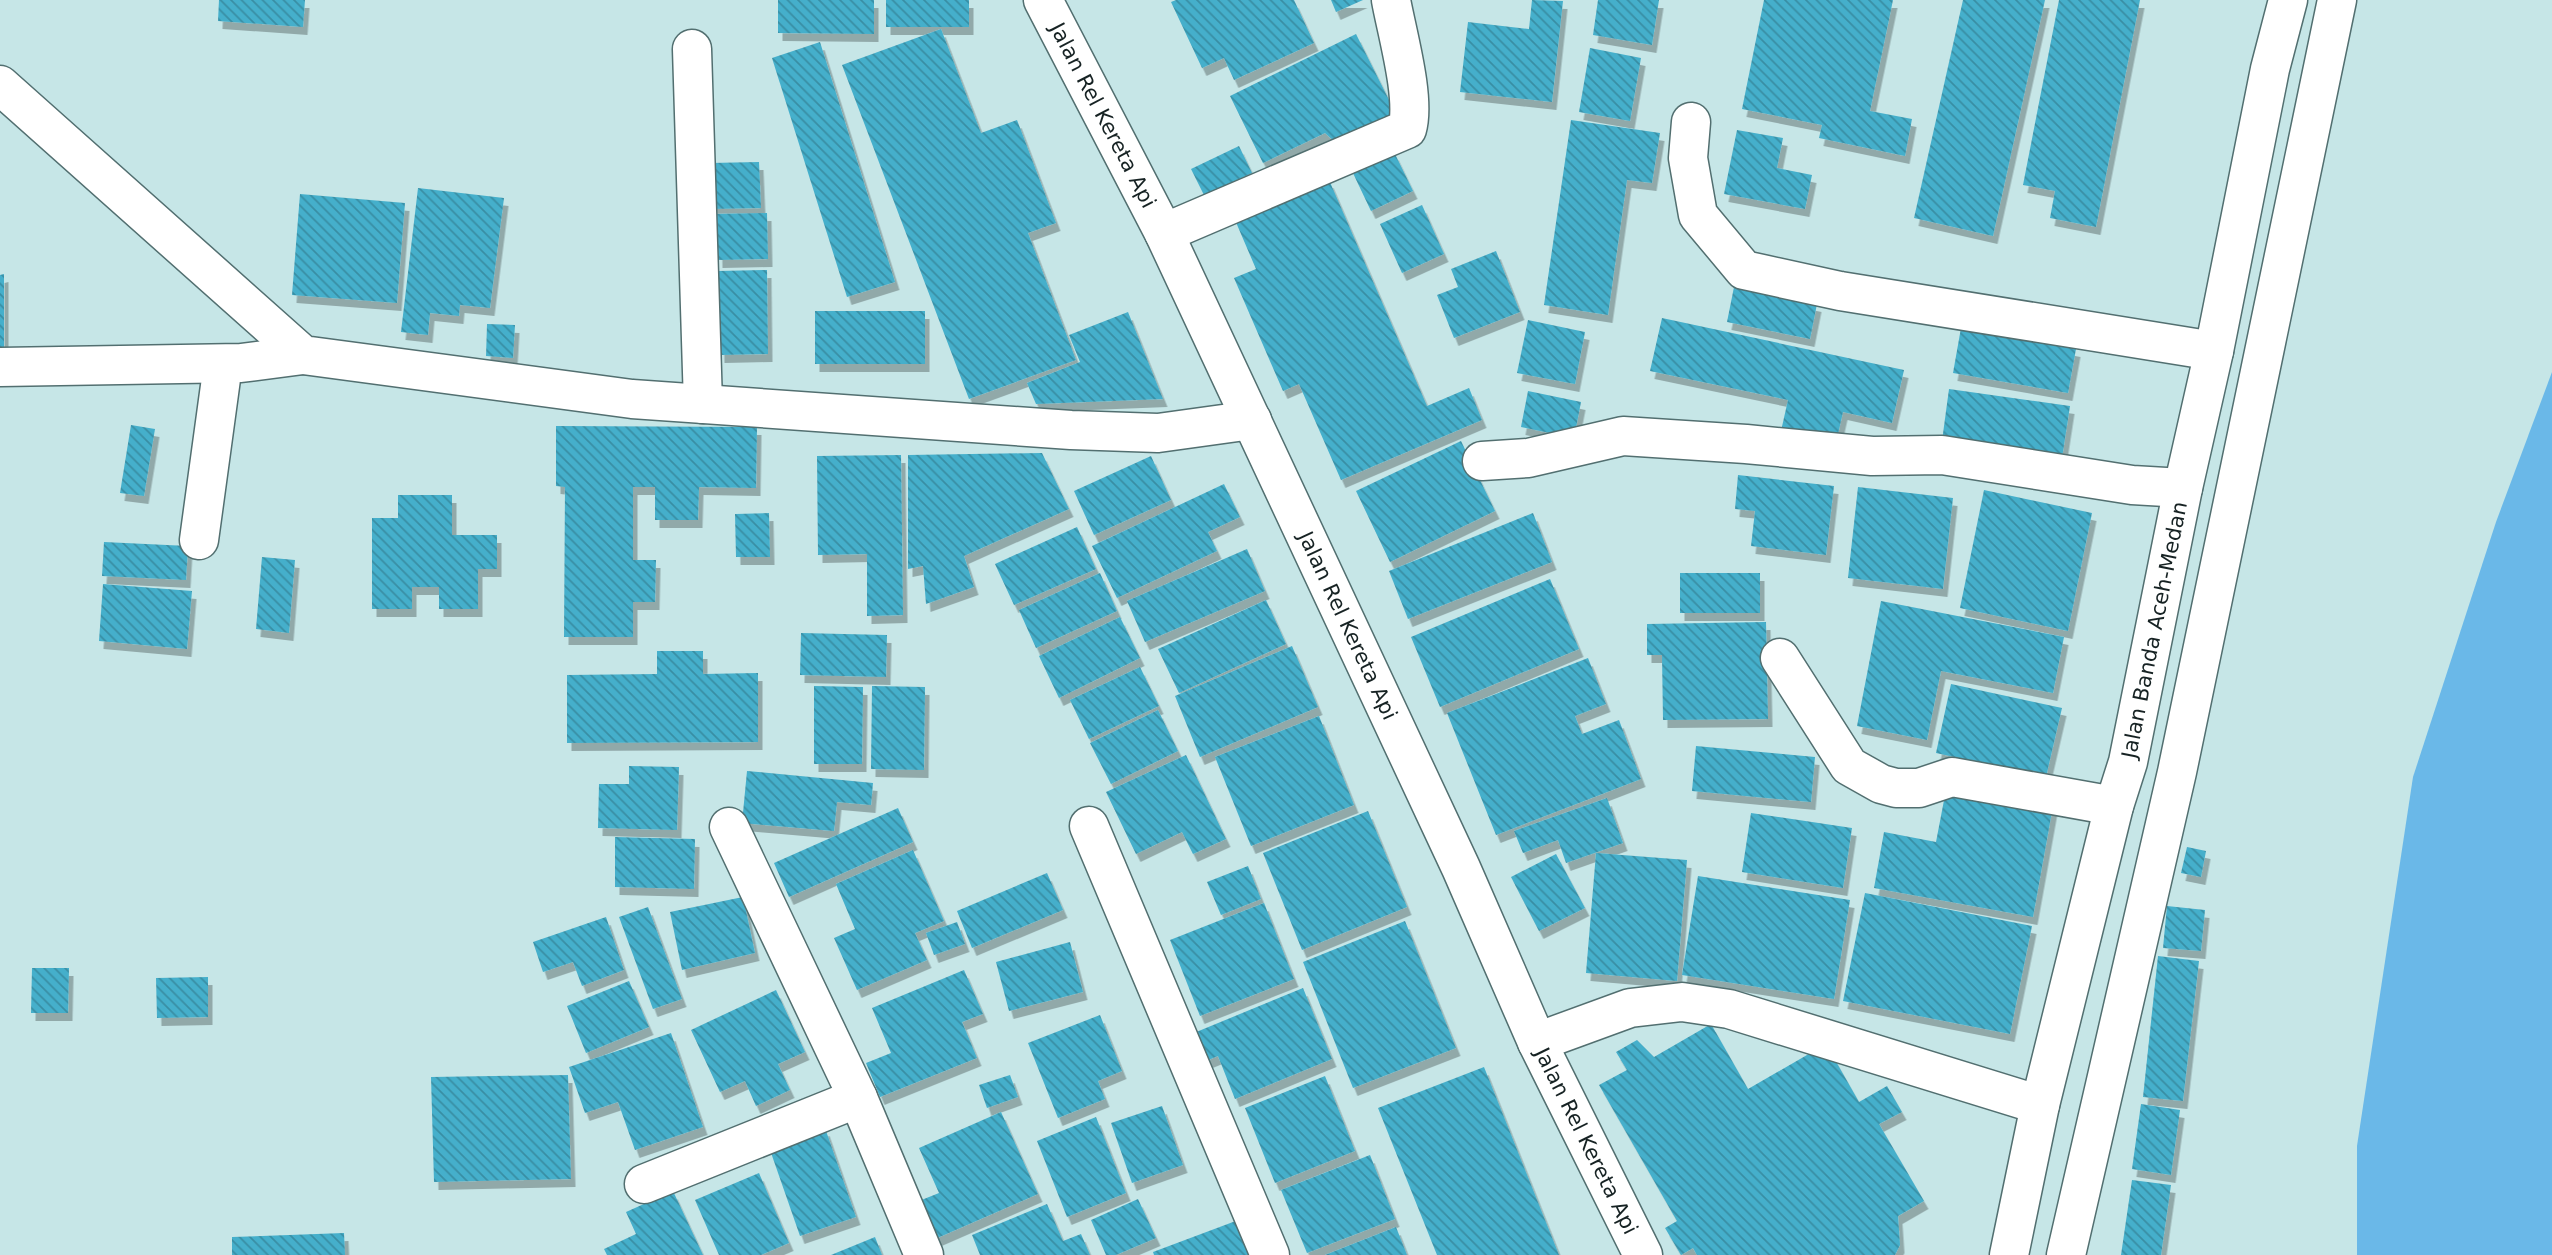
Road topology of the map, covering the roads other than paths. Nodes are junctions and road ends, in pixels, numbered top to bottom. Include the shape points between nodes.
1 (1043, 0) edge
2 (1391, 0) edge
3 (2288, 0) edge
4 (2337, 0) edge
5 (692, 49) dead end
6 (0, 85) edge
7 (1691, 122) dead end
8 (1164, 233) junction
9 (2214, 351) junction
10 (303, 355) junction
11 (223, 363) junction
12 (0, 367) edge
13 (703, 404) junction
14 (1252, 420) junction
15 (1482, 461) dead end
16 (2183, 488) junction
17 (200, 540) dead end
18 (1780, 659) dead end
19 (2128, 762) junction
20 (2177, 772) junction
21 (2113, 806) junction
22 (1089, 826) dead end
23 (729, 827) dead end
24 (1537, 1042) junction
25 (858, 1098) junction
26 (2040, 1105) junction
27 (644, 1184) dead end
28 (924, 1255) edge
29 (1270, 1255) edge
30 (1643, 1255) edge
31 (2009, 1255) edge
32 (2066, 1255) edge

1 - 8 main road, Jalan Rel Kereta Api
2 - 8 main road via 1411,118 1407,129
3 - 9 main road, Jalan Banda Aceh-Medan
4 - 20 main road
5 - 13 main road
6 - 10 main road
7 - 9 main road via 1688,158 1698,215 1744,270 1840,291
8 - 14 main road, Jalan Rel Kereta Api
9 - 16 main road, Jalan Banda Aceh-Medan
10 - 11 main road
10 - 13 main road via 632,399
11 - 12 main road
11 - 17 main road
13 - 14 main road via 1158,433
14 - 24 main road, Jalan Rel Kereta Api
15 - 16 main road via 1528,458 1623,436 1872,456 1942,455 2132,485
16 - 19 main road, Jalan Banda Aceh-Medan
18 - 21 main road via 1849,766 1881,784 1919,788 1952,777
19 - 20 main road
19 - 21 main road, Jalan Banda Aceh-Medan
20 - 32 main road
21 - 26 main road, Jalan Banda Aceh-Medan
22 - 29 main road
23 - 25 main road
24 - 26 main road via 1630,1008 1682,1002 1729,1009
24 - 30 main road, Jalan Rel Kereta Api
25 - 27 main road
25 - 28 main road
26 - 31 main road, Jalan Banda Aceh-Medan

